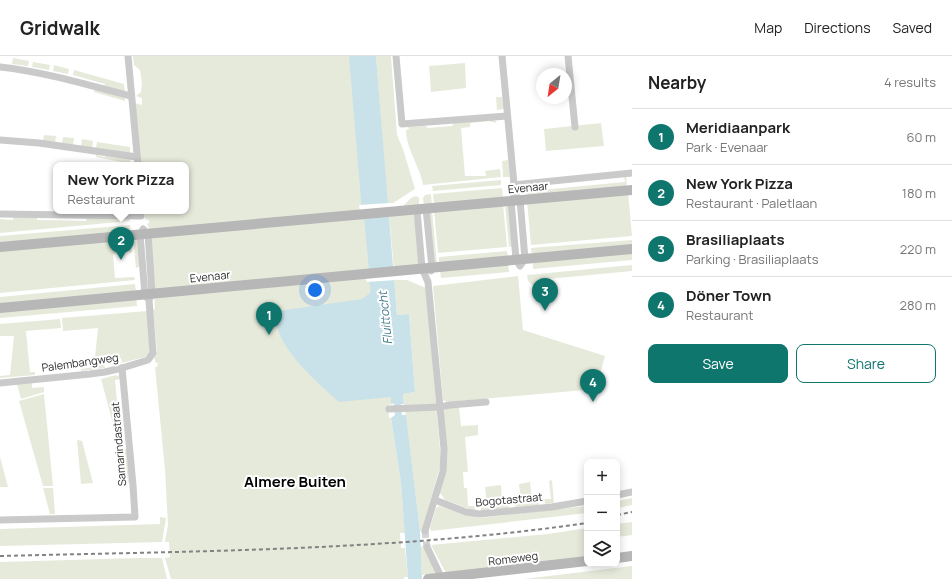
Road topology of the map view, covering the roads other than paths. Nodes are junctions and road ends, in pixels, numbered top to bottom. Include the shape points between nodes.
1 (128, 56) edge
2 (396, 56) edge
3 (502, 56) edge
4 (568, 56) edge
5 (0, 67) edge
6 (131, 96) junction
7 (507, 116) junction
8 (575, 127) dead end
9 (0, 140) edge
10 (137, 157) junction
11 (138, 162) edge
12 (632, 174) edge
13 (513, 185) junction
14 (632, 190) edge
15 (515, 199) junction
16 (422, 210) junction
17 (0, 214) edge
18 (141, 214) edge
19 (144, 233) junction
20 (0, 248) edge
21 (632, 249) edge
22 (521, 264) junction
23 (427, 268) junction
24 (149, 296) junction
25 (0, 308) edge
26 (122, 368) junction
27 (0, 382) edge
28 (486, 402) dead end
29 (440, 407) junction
30 (389, 409) dead end
31 (632, 492) edge
32 (620, 494) edge
33 (434, 500) junction
34 (584, 502) edge
35 (0, 520) edge
36 (426, 531) tunnel mouth
37 (427, 547) tunnel mouth
38 (632, 556) edge
39 (620, 558) edge
40 (584, 561) edge
41 (428, 579) edge
42 (442, 579) edge

1 - 6 street
2 - 7 street via 402,124
3 - 7 street
4 - 8 street
5 - 6 street via 66,79
6 - 10 street
7 - 13 street
9 - 10 street
10 - 11 street
12 - 13 street, Evenaar
13 - 15 street
14 - 15 main road, Evenaar
15 - 16 main road, Evenaar
15 - 22 street
16 - 19 main road, Evenaar
16 - 23 street
17 - 18 street
18 - 19 street, Palembangweg
19 - 20 main road, Evenaar
19 - 24 street, Palembangweg
21 - 22 main road, Evenaar
22 - 23 main road, Evenaar
23 - 24 main road, Evenaar
23 - 29 street
24 - 25 main road, Evenaar
24 - 26 street, Palembangweg via 153,353 148,360
26 - 27 street, Palembangweg via 90,374
26 - 35 street, Samarindastraat via 135,517
28 - 29 street
29 - 30 street
29 - 33 street via 444,449 443,471
31 - 32 street
33 - 34 street, Bogotastraat via 479,514
33 - 36 street
37 - 42 street
38 - 39 main road
40 - 42 main road, Romeweg
41 - 42 main road, Romeweg

